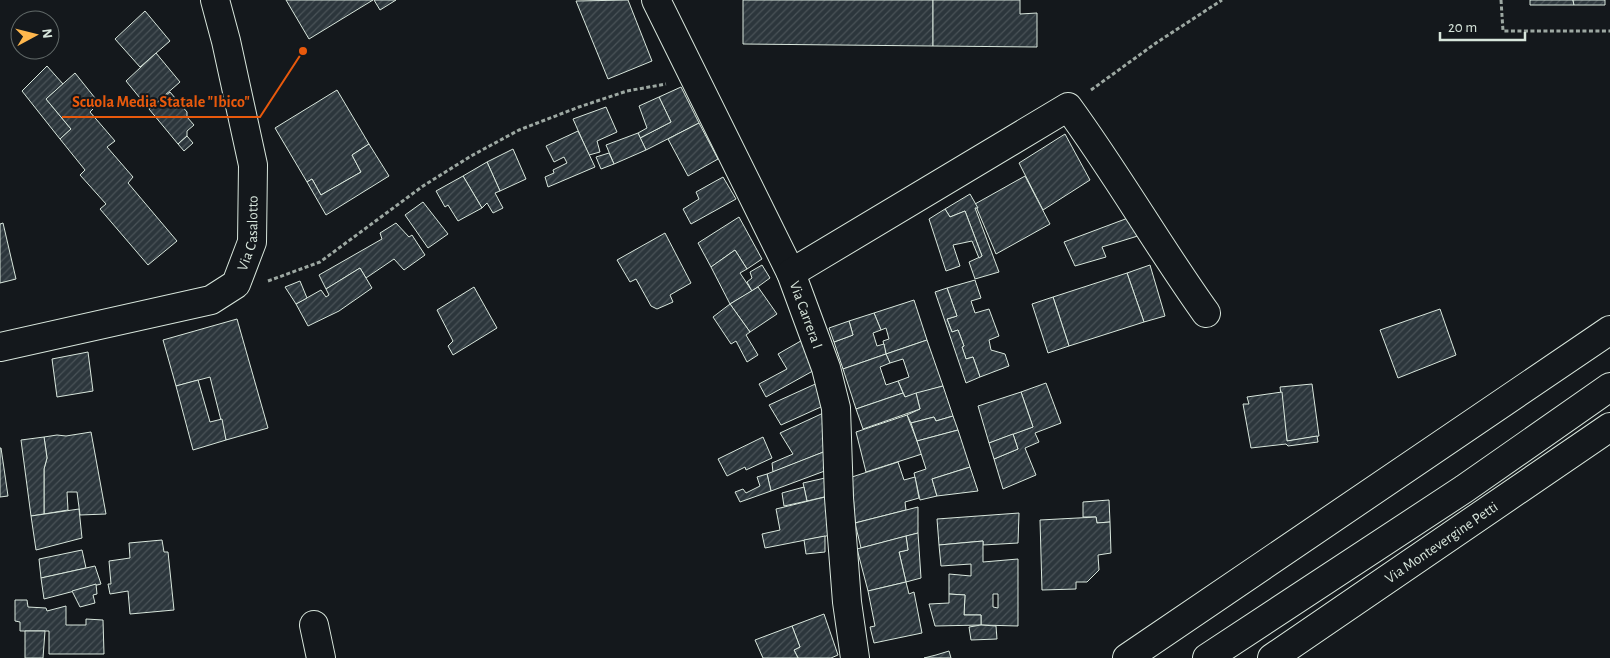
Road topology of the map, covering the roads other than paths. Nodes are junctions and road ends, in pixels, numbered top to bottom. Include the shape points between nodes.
1 (215, 0) edge
2 (656, 0) edge
3 (792, 273) junction
4 (1206, 313) dead end
5 (1610, 330) edge
6 (0, 347) edge
7 (1610, 387) edge
8 (1610, 427) edge
9 (314, 625) dead end
10 (321, 658) edge
11 (855, 658) edge
12 (1127, 658) edge
13 (1206, 658) edge
14 (1272, 658) edge

1 - 6 main road, Via Casalotto via 253,165 252,242 236,284 210,300
2 - 3 main road, Via Carrera I
3 - 4 main road via 1068,107
3 - 11 main road, Via Carrera I via 826,368 836,408 840,517
5 - 12 main road
7 - 13 main road via 1464,489
8 - 14 main road, Via Montevergine Petti
9 - 10 main road

